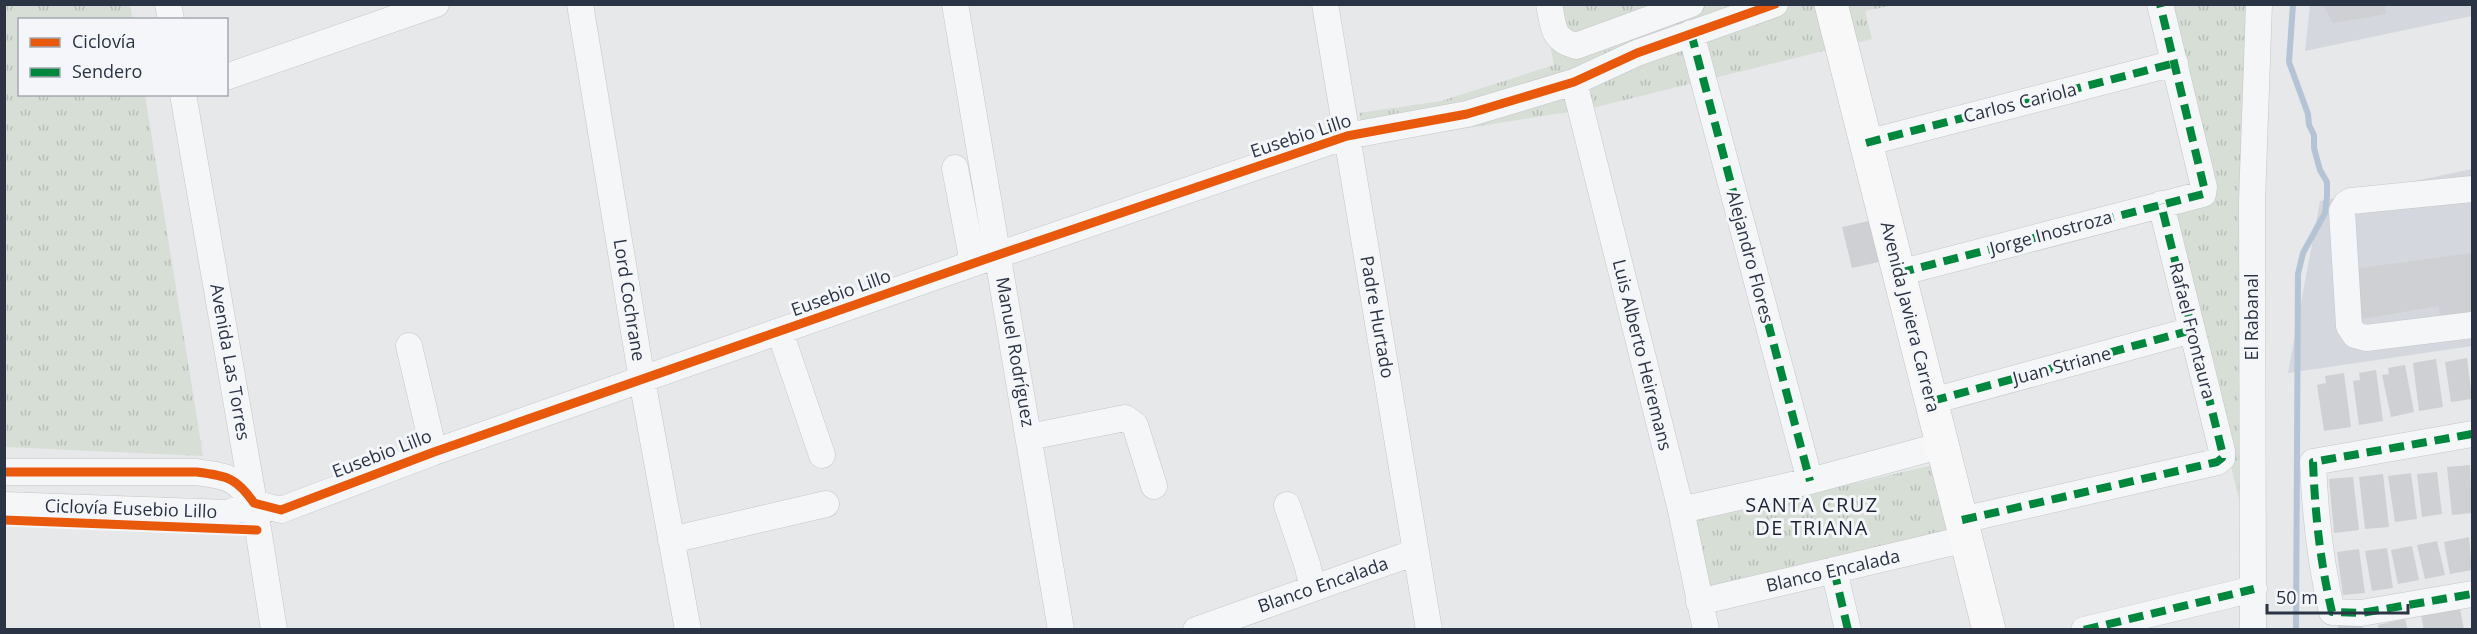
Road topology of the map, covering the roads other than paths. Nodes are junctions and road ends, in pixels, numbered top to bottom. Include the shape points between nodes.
1 (436, 4) edge
2 (580, 4) edge
3 (956, 4) edge
4 (1325, 4) edge
5 (1549, 4) edge
6 (1691, 4) edge
7 (1731, 4) edge
8 (1775, 4) edge
9 (1831, 4) edge
10 (2160, 4) edge
11 (2259, 4) edge
12 (1632, 26) junction
13 (1690, 33) junction
14 (1637, 53) junction
15 (2175, 63) junction
16 (228, 76) edge
17 (1575, 82) junction
18 (183, 96) edge
19 (1347, 136) junction
20 (1866, 142) junction
21 (954, 168) dead end
22 (2472, 189) edge
23 (2161, 204) junction
24 (998, 255) junction
25 (973, 263) junction
26 (1899, 273) junction
27 (2472, 325) edge
28 (2192, 330) junction
29 (780, 332) junction
30 (409, 346) dead end
31 (642, 380) junction
32 (1932, 401) junction
33 (2472, 434) edge
34 (1029, 437) junction
35 (1943, 445) junction
36 (434, 452) junction
37 (822, 455) dead end
38 (2222, 458) joint
39 (4, 472) edge
40 (1809, 481) junction
41 (1154, 486) dead end
42 (254, 503) junction
43 (826, 504) dead end
44 (4, 505) edge
45 (1287, 505) dead end
46 (1681, 510) junction
47 (1964, 529) junction
48 (671, 540) junction
49 (1416, 552) junction
50 (1834, 570) junction
51 (1313, 588) junction
52 (2254, 589) junction
53 (2472, 594) edge
54 (1699, 602) junction
55 (274, 630) edge
56 (688, 630) edge
57 (1061, 630) edge
58 (1196, 630) edge
59 (1429, 630) edge
60 (1706, 630) edge
61 (1848, 630) edge
62 (1989, 630) edge
63 (2084, 630) edge
64 (2253, 630) edge

1 - 16 street
2 - 31 street, Lord Cochrane
3 - 24 street, Manuel Rodríguez
4 - 19 street, Padre Hurtado
5 - 12 street via 1555,35 1563,42 1576,45
6 - 12 street
7 - 13 street, Eusebio Lillo via 1715,19
8 - 13 street, Eusebio Lillo
9 - 20 main road, Avenida Javiera Carrera
10 - 15 street
11 - 52 street, El Rabanal via 2252,201
12 - 14 street
13 - 14 street, Eusebio Lillo
13 - 40 street, Alejandro Flores
14 - 17 street, Eusebio Lillo
15 - 20 street, Carlos Cariola
15 - 23 street, Jorge Inostroza via 2204,187 2203,194
17 - 19 street, Eusebio Lillo via 1467,114
17 - 46 street, Luis Alberto Heiremans
18 - 42 street, Avenida Las Torres
19 - 24 street, Eusebio Lillo
19 - 49 street, Padre Hurtado
20 - 26 main road, Avenida Javiera Carrera
21 - 25 street
22 - 27 street via 2351,201 2342,211 2349,326 2355,335 2366,338
23 - 26 street, Jorge Inostroza
23 - 28 street, Rafael Frontaura
24 - 25 street, Eusebio Lillo
24 - 34 street, Manuel Rodríguez
25 - 29 street, Eusebio Lillo
26 - 32 main road, Avenida Javiera Carrera
28 - 32 street, Juan Striane
28 - 38 street, Rafael Frontaura
29 - 31 street, Eusebio Lillo
29 - 37 street
30 - 36 street
31 - 36 street, Eusebio Lillo
31 - 48 street, Lord Cochrane
32 - 35 main road, Avenida Javiera Carrera
33 - 53 street via 2313,462 2317,527 2332,612 2361,613
34 - 41 street via 1125,418 1135,425
34 - 57 street, Manuel Rodríguez
35 - 40 street
35 - 47 main road, Avenida Javiera Carrera
36 - 42 street, Eusebio Lillo via 281,510
38 - 47 street, Blanco Encalada
39 - 42 street via 224,475 243,487
40 - 46 street
42 - 44 street via 228,513
42 - 55 street, Avenida Las Torres
43 - 48 street
45 - 51 street
46 - 54 street, Luis Alberto Heiremans
47 - 50 street, Blanco Encalada
47 - 62 main road, Avenida Javiera Carrera
48 - 56 street, Lord Cochrane
49 - 51 street, Blanco Encalada
49 - 59 street, Padre Hurtado
50 - 54 street, Blanco Encalada
50 - 61 street
51 - 58 street, Blanco Encalada
52 - 63 street
52 - 64 street, El Rabanal
54 - 60 street, Luis Alberto Heiremans

